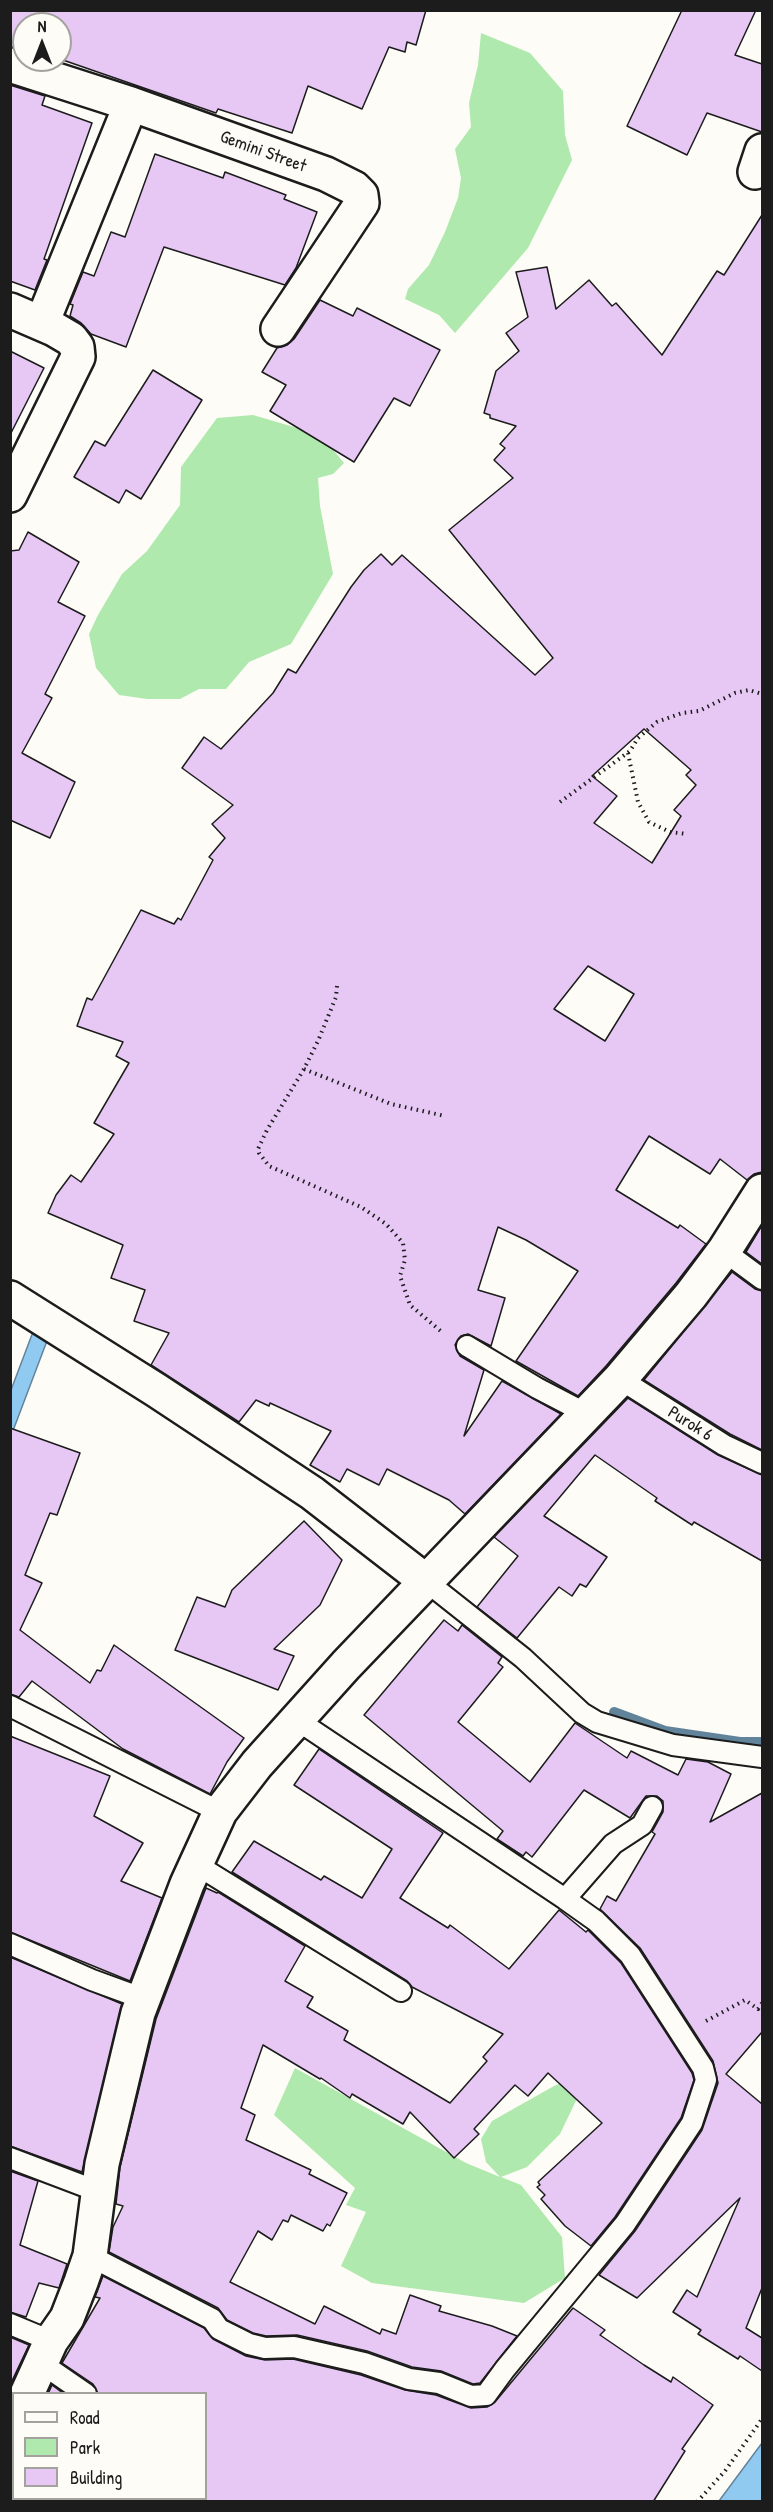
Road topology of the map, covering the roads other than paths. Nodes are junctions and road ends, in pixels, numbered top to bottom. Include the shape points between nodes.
1 (10, 65) edge
2 (131, 104) junction
3 (10, 310) edge
4 (42, 323) junction
5 (278, 329) dead end
6 (10, 495) edge
7 (762, 1191) edge
8 (724, 1251) junction
9 (762, 1280) edge
10 (10, 1298) edge
11 (467, 1346) road end
12 (620, 1379) junction
13 (587, 1414) junction
14 (762, 1463) edge
15 (427, 1582) junction
16 (10, 1706) edge
17 (297, 1720) junction
18 (762, 1756) edge
19 (652, 1808) dead end
20 (220, 1812) junction
21 (196, 1865) junction
22 (565, 1899) junction
23 (10, 1944) edge
24 (401, 1991) dead end
25 (144, 1999) junction
26 (10, 2158) edge
27 (97, 2191) junction
28 (90, 2256) junction
29 (10, 2325) edge
30 (46, 2352) junction
31 (28, 2392) edge
32 (84, 2392) edge

1 - 2 street, Gemini Street
2 - 4 street
2 - 5 street, Gemini Street via 326,174 361,195 362,203
3 - 4 street
4 - 6 street via 71,339 78,357
7 - 8 street
8 - 9 lane
8 - 12 street
10 - 15 street via 312,1493
11 - 13 lane
12 - 13 street
12 - 14 lane, Purok 6 via 724,1445
13 - 15 street
15 - 17 street
15 - 18 lane via 597,1722 673,1745
16 - 20 lane
17 - 20 street
17 - 22 lane
19 - 22 lane via 642,1825 613,1844
20 - 21 street
21 - 24 lane
21 - 25 street
22 - 28 lane via 596,1921 630,1955 703,2068 706,2080 692,2123 626,2224 486,2395 471,2396 439,2383 409,2379 364,2363 294,2347 249,2344 219,2329 212,2319
23 - 25 lane
25 - 27 street
26 - 27 lane
27 - 28 street
28 - 30 street via 67,2318
29 - 30 lane
30 - 31 street
30 - 32 lane

